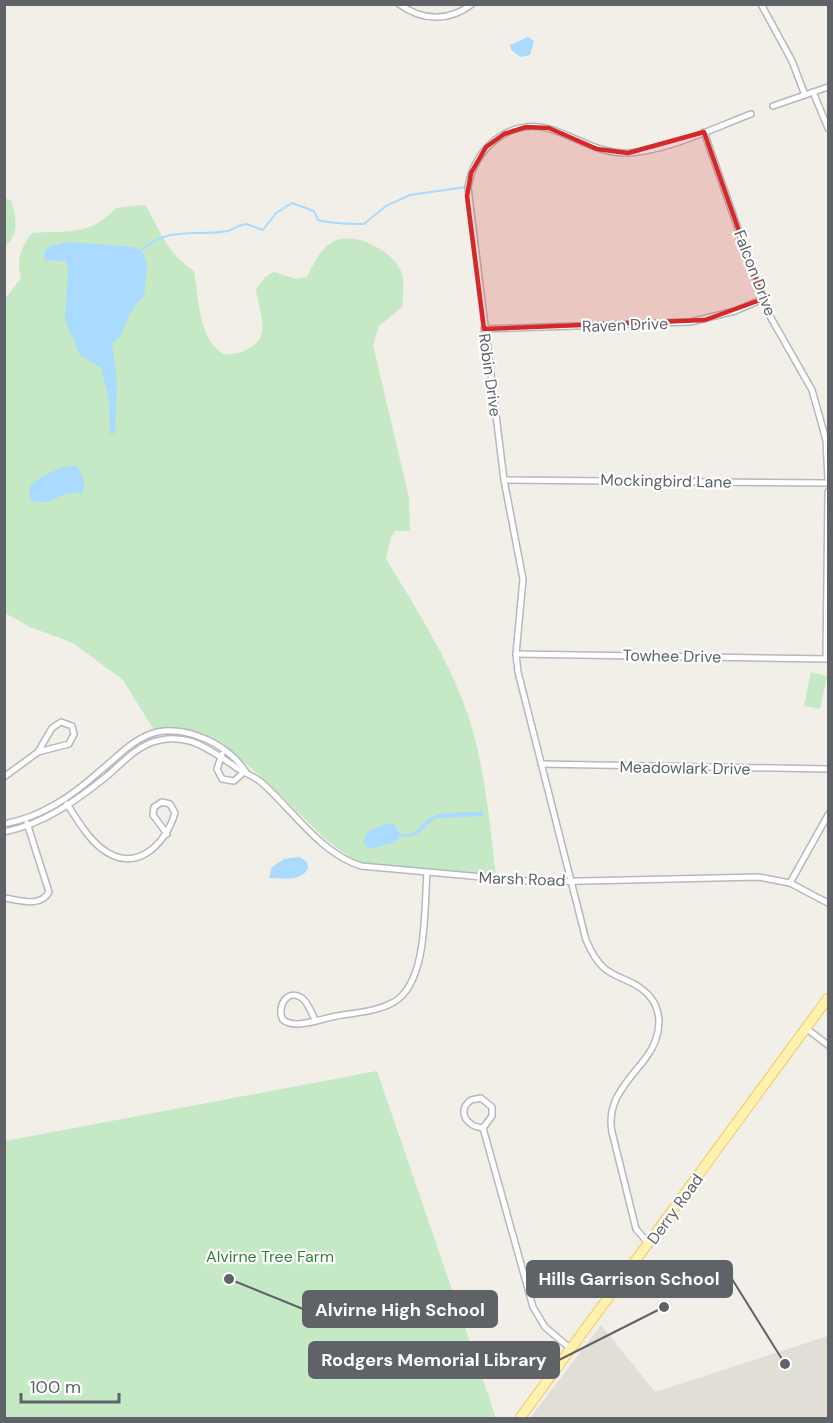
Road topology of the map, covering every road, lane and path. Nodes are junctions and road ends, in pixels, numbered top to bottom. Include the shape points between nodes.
1 (399, 4) edge
2 (472, 4) edge
3 (761, 4) edge
4 (828, 87) edge
5 (813, 92) junction
6 (805, 95) junction
7 (773, 106) dead end
8 (751, 114) dead end
9 (828, 128) edge
10 (704, 132) junction
11 (763, 299) junction
12 (484, 329) junction
13 (504, 480) junction
14 (828, 481) edge
15 (828, 492) edge
16 (516, 654) junction
17 (827, 659) edge
18 (225, 751) junction
19 (38, 752) junction
20 (221, 756) junction
21 (541, 764) junction
22 (828, 770) edge
23 (245, 771) junction
24 (4, 777) edge
25 (66, 803) junction
26 (828, 815) edge
27 (26, 819) junction
28 (4, 825) edge
29 (28, 826) junction
30 (4, 832) edge
31 (167, 834) junction
32 (427, 873) junction
33 (570, 881) junction
34 (790, 883) junction
35 (4, 898) edge
36 (828, 903) edge
37 (828, 998) edge
38 (315, 1020) junction
39 (807, 1029) junction
40 (828, 1045) edge
41 (483, 1128) junction
42 (649, 1244) junction
43 (571, 1349) junction
44 (520, 1419) edge

1 - 2 street via 420,16 435,18 450,16
3 - 6 street via 792,61
4 - 5 street
5 - 6 street
5 - 9 street
6 - 7 street
8 - 10 street, Robin Drive
10 - 11 street, Falcon Drive
10 - 12 street, Robin Drive via 651,150 628,153 597,149 541,127 519,128 492,142 474,166 468,188
11 - 12 street, Raven Drive via 735,311 690,322
11 - 14 street, Falcon Drive via 812,390 826,440
12 - 13 street, Robin Drive
13 - 14 street, Mockingbird Lane
13 - 16 street, Robin Drive via 522,579
15 - 17 street
16 - 17 street, Towhee Drive
16 - 21 street, Robin Drive
18 - 20 street
18 - 23 street, Marsh Road
18 - 25 street, Marsh Road via 187,734 148,735 128,747
19 - 19 street via 69,744 74,738 72,726 62,722 54,725
19 - 24 street
20 - 23 street, Marsh Road
20 - 23 street via 217,772 222,779 234,781
20 - 25 street, Marsh Road via 197,742 154,742
21 - 22 street, Meadowlark Drive
21 - 33 street, Robin Drive
23 - 32 street, Marsh Road via 345,860 361,866
25 - 27 street, Marsh Road
25 - 29 street, Marsh Road
25 - 31 street via 97,844 116,856 148,853
26 - 34 street
27 - 28 street, Marsh Road
27 - 29 street
29 - 30 street, Marsh Road
29 - 35 street via 49,892 36,902
31 - 31 street via 174,810 162,802 154,807 153,815
32 - 33 street, Marsh Road via 503,881
32 - 38 street via 418,967 407,991 386,1006
33 - 34 street, Marsh Road via 759,877
33 - 42 street, Robin Drive via 586,940 595,958 608,972 647,993 658,1011 659,1030 653,1047 617,1095 610,1116 636,1229
34 - 36 street, Marsh Road
37 - 39 main road, Derry Road
38 - 38 street via 287,1022 280,1016 282,1002 289,996 298,996 306,1002
39 - 40 street
39 - 42 main road, Derry Road
41 - 41 street via 492,1116 492,1107 481,1098 471,1100 464,1117 470,1125
41 - 43 street via 533,1307 545,1327
42 - 43 main road, Derry Road
43 - 44 main road, Derry Road

